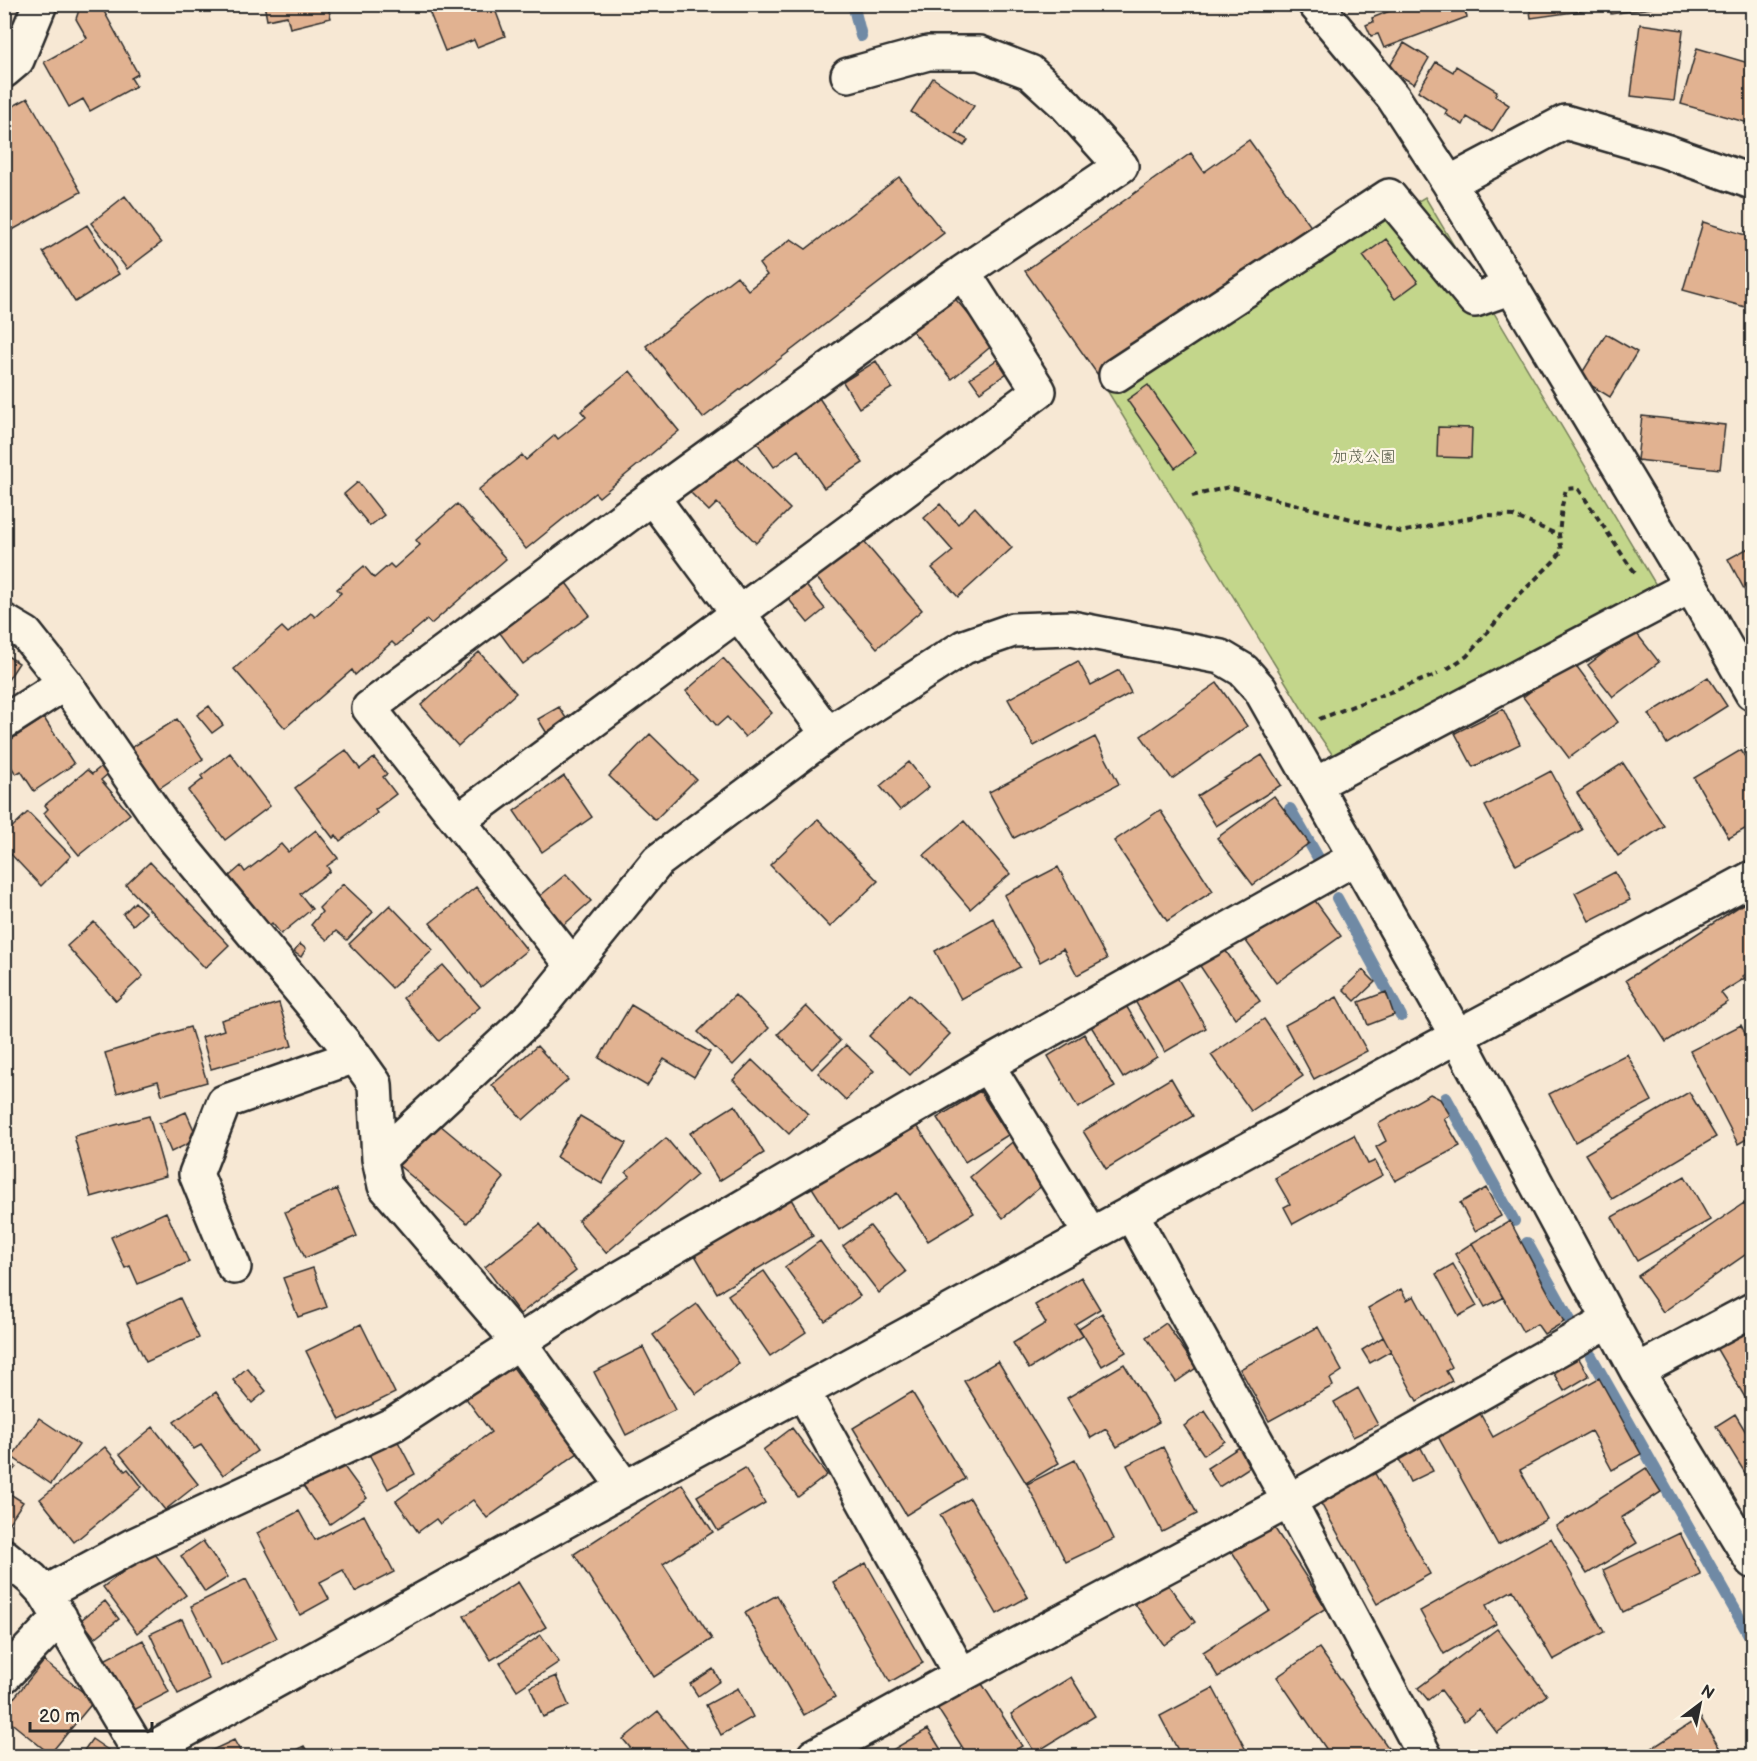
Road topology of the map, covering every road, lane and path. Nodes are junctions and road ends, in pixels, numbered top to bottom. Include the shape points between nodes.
1 (39, 4) edge
2 (1315, 4) edge
3 (4, 71) edge
4 (848, 75) dead end
5 (1752, 182) edge
6 (1449, 183) junction
7 (963, 272) junction
8 (1512, 287) junction
9 (1116, 375) dead end
10 (1192, 496) dead end
11 (652, 497) junction
12 (1559, 535) junction
13 (1643, 579) dead end
14 (1691, 586) junction
15 (739, 614) junction
16 (4, 621) edge
17 (66, 683) junction
18 (1752, 693) edge
19 (4, 722) edge
20 (1310, 722) dead end
21 (828, 734) junction
22 (1314, 785) junction
23 (459, 820) junction
24 (1355, 858) junction
25 (1752, 878) edge
26 (573, 966) junction
27 (1457, 1036) junction
28 (355, 1056) junction
29 (987, 1065) junction
30 (379, 1159) junction
31 (1131, 1213) junction
32 (1091, 1235) junction
33 (234, 1267) dead end
34 (1752, 1310) edge
35 (1610, 1320) junction
36 (519, 1342) junction
37 (1637, 1371) junction
38 (803, 1392) junction
39 (625, 1488) junction
40 (1289, 1501) junction
41 (4, 1556) edge
42 (1752, 1561) edge
43 (53, 1605) junction
44 (961, 1675) junction
45 (4, 1676) edge
46 (141, 1756) edge
47 (814, 1756) edge
48 (1425, 1756) edge

1 - 3 street via 17,60
2 - 6 street via 1393,97
4 - 7 street via 928,53 980,53 1030,72 1121,166
5 - 6 street via 1565,122
6 - 8 street
7 - 11 street
7 - 15 street via 1039,391
8 - 9 street via 1475,300 1389,196
8 - 14 street
10 - 12 path via 1228,486 1401,532 1485,515 1514,516
11 - 15 street
11 - 23 street via 369,708
12 - 13 path via 1566,489 1578,488 1629,565
12 - 20 path via 1562,551 1467,656 1441,673
14 - 18 street
14 - 22 street
15 - 21 street
15 - 23 street
16 - 17 street via 26,634
17 - 19 street
17 - 28 street via 164,826
21 - 22 street via 964,647 1013,630 1071,628 1221,657 1243,670 1260,689
21 - 26 street via 658,861
22 - 24 street
23 - 26 street
24 - 27 street
24 - 29 street
25 - 27 street
26 - 30 street via 533,1015
27 - 31 street
27 - 35 street
28 - 30 street via 375,1084
28 - 33 street via 224,1102 196,1174
29 - 32 street
29 - 36 street via 588,1297
30 - 36 street via 385,1186
31 - 32 street
31 - 40 street
32 - 38 street
34 - 37 street
35 - 37 street
35 - 40 street
36 - 39 street
36 - 43 street via 394,1424 132,1546
37 - 42 street
38 - 39 street
38 - 44 street
39 - 46 street
40 - 44 street
40 - 48 street
41 - 43 street via 32,1579
43 - 45 street
43 - 46 street
44 - 47 street

